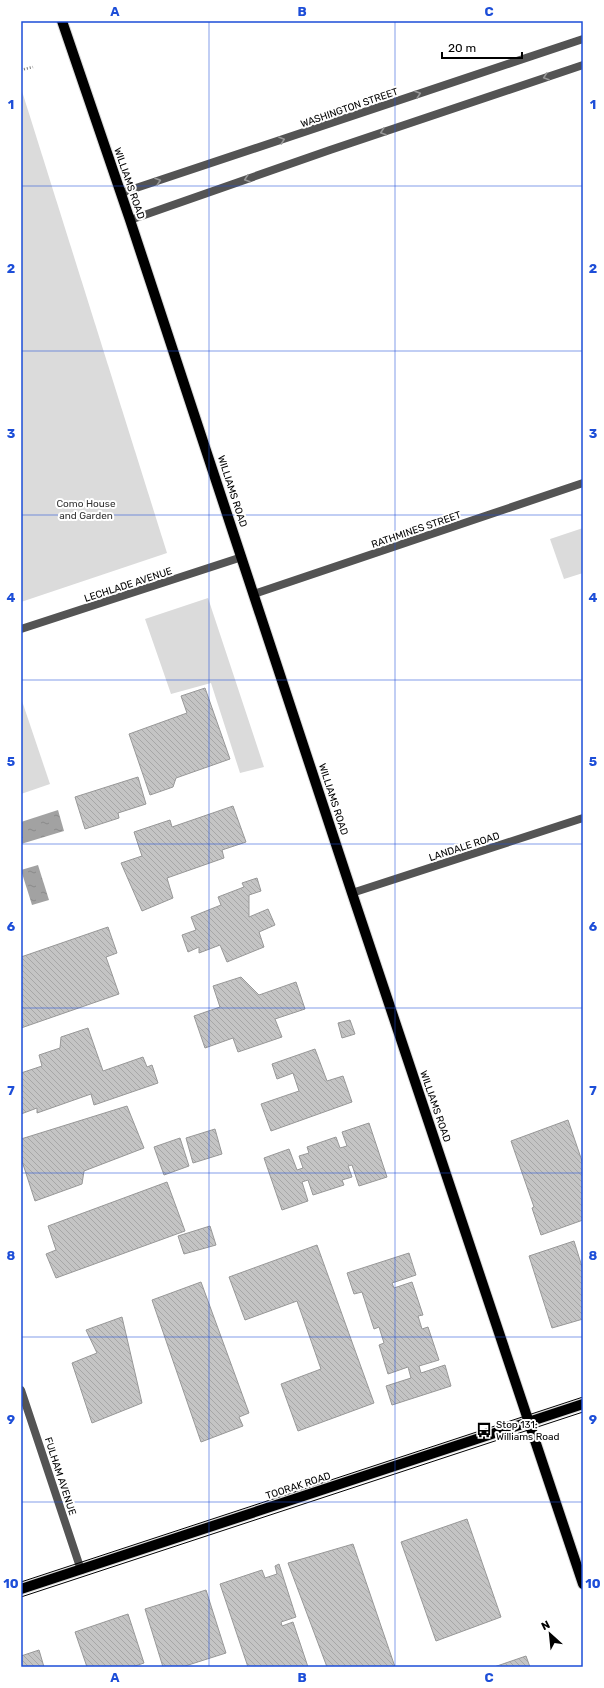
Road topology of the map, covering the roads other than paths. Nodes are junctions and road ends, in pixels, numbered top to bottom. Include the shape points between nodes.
1 (62, 21) edge
2 (583, 39) edge
3 (583, 65) edge
4 (121, 193) junction
5 (130, 220) junction
6 (583, 483) edge
7 (242, 558) junction
8 (254, 594) junction
9 (21, 629) edge
10 (583, 818) edge
11 (352, 893) junction
12 (21, 1390) edge
13 (583, 1404) edge
14 (530, 1422) junction
15 (81, 1570) junction
16 (583, 1584) edge
17 (21, 1589) edge

1 - 4 main road, WILLIAMS ROAD
4 -> 2 street, WASHINGTON STREET
3 -> 5 street
4 - 5 main road, WILLIAMS ROAD
5 - 7 main road, WILLIAMS ROAD
6 - 8 street, RATHMINES STREET
7 - 8 main road, WILLIAMS ROAD
7 - 9 street, LECHLADE AVENUE
8 - 11 main road, WILLIAMS ROAD
10 - 11 street, LANDALE ROAD
11 - 14 main road, WILLIAMS ROAD
12 - 15 street, FULHAM AVENUE
13 - 14 main road, TOORAK ROAD
14 - 15 main road, TOORAK ROAD
14 - 16 main road, WILLIAMS ROAD
15 - 17 main road, TOORAK ROAD

